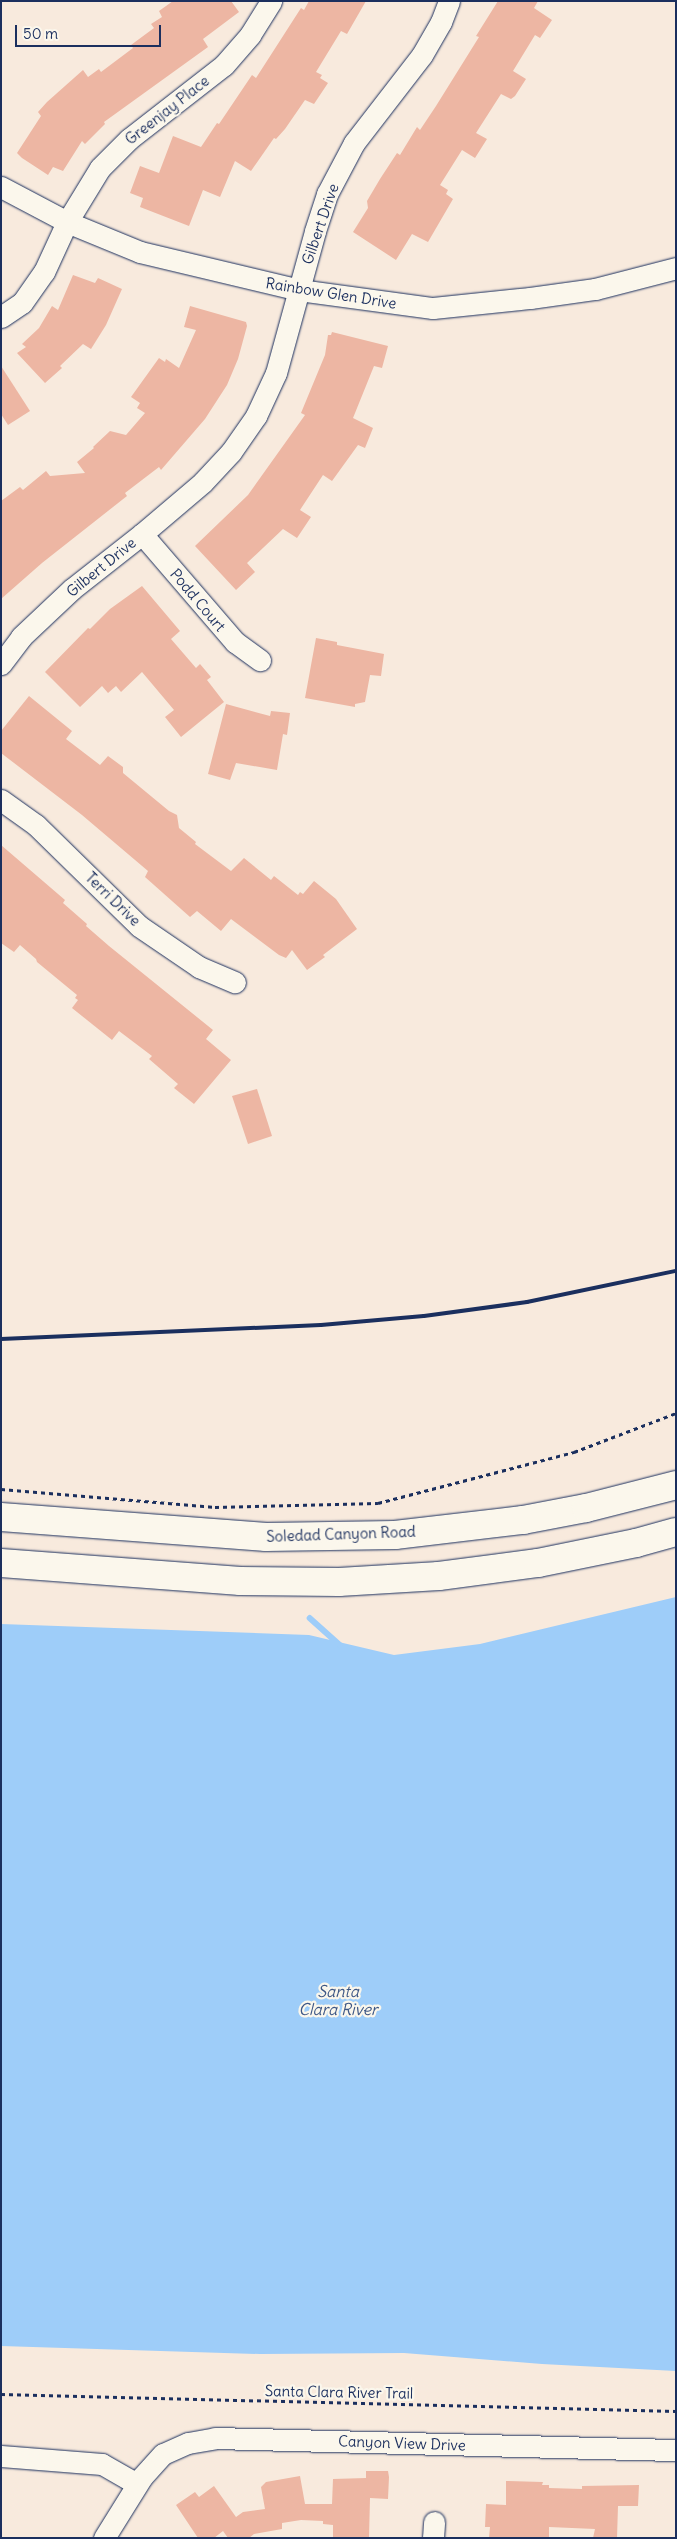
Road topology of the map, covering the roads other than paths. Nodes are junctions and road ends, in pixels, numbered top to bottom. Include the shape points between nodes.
1 (271, 1) edge
2 (449, 1) edge
3 (1, 187) edge
4 (67, 222) junction
5 (676, 268) edge
6 (299, 290) junction
7 (1, 317) edge
8 (142, 534) junction
9 (260, 660) dead end
10 (1, 664) edge
11 (1, 800) edge
12 (235, 982) dead end
13 (676, 1485) edge
14 (1, 1516) edge
15 (676, 1532) edge
16 (1, 1563) edge
17 (676, 2450) edge
18 (1, 2456) edge
19 (140, 2481) junction
20 (104, 2538) edge

1 - 4 street, Greenjay Place via 250,36 224,65 129,139 100,168
2 - 6 street, Gilbert Drive via 422,55 354,143 327,194
3 - 4 street, Rainbow Glen Drive
4 - 6 street, Rainbow Glen Drive via 140,252
4 - 7 street, Greenjay Place via 44,272 22,303
5 - 6 street, Rainbow Glen Drive via 595,289 433,308
6 - 8 street, Gilbert Drive via 276,373 256,416 231,452 203,482
8 - 9 street, Podd Court via 235,642
8 - 10 street, Gilbert Drive via 72,589 21,637
11 - 12 street, Terri Drive via 36,825 139,926 199,967
13 - 14 main road, Soledad Canyon Road via 523,1520 367,1536 266,1537
15 - 16 main road via 538,1563 439,1576 339,1582 240,1581
17 - 19 street, Canyon View Drive via 215,2438 188,2443 163,2454
18 - 19 street via 102,2464
19 - 20 street, Canyon View Drive

